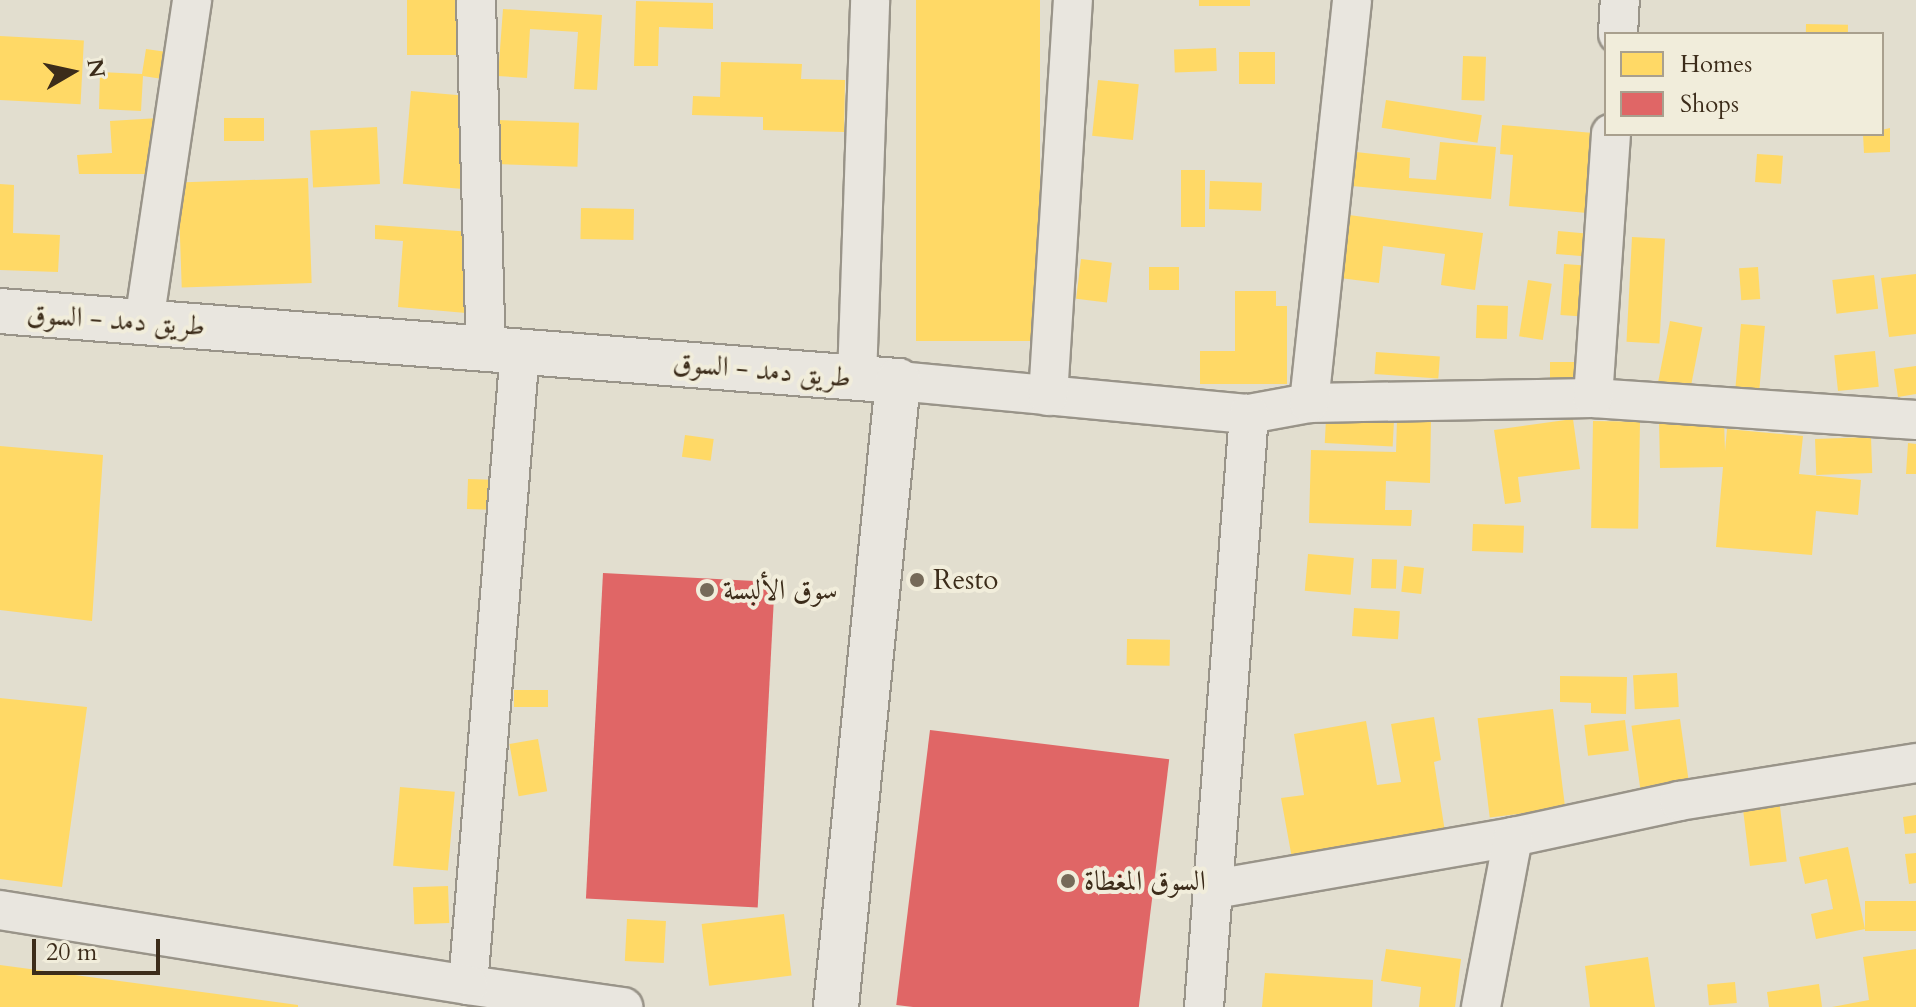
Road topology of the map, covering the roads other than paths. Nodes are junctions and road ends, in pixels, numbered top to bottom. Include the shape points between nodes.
1 (192, 0) edge
2 (476, 0) edge
3 (870, 0) edge
4 (1073, 0) edge
5 (1352, 0) edge
6 (1620, 0) edge
7 (1618, 32) edge
8 (1611, 136) edge
9 (0, 311) edge
10 (144, 322) junction
11 (503, 350) junction
12 (878, 380) junction
13 (1048, 396) junction
14 (1593, 398) junction
15 (1309, 403) junction
16 (1249, 414) junction
17 (1916, 420) edge
18 (1916, 763) edge
19 (1513, 837) junction
20 (1215, 889) junction
21 (0, 910) edge
22 (468, 985) junction
23 (623, 1007) edge
24 (836, 1007) edge
25 (1204, 1007) edge
26 (1481, 1007) edge

1 - 10 street
2 - 11 street
3 - 12 street
4 - 13 street
5 - 15 street
6 - 7 street
8 - 14 street
9 - 10 main road, طريق دمد - السوق
10 - 11 main road, طريق دمد - السوق
11 - 12 main road, طريق دمد - السوق
11 - 22 street
12 - 13 street
12 - 24 main road
13 - 16 street
14 - 15 street
14 - 17 street
15 - 16 street
16 - 20 street
18 - 19 street via 1679,801
19 - 20 street
19 - 26 street
20 - 25 street
21 - 22 street
22 - 23 street

